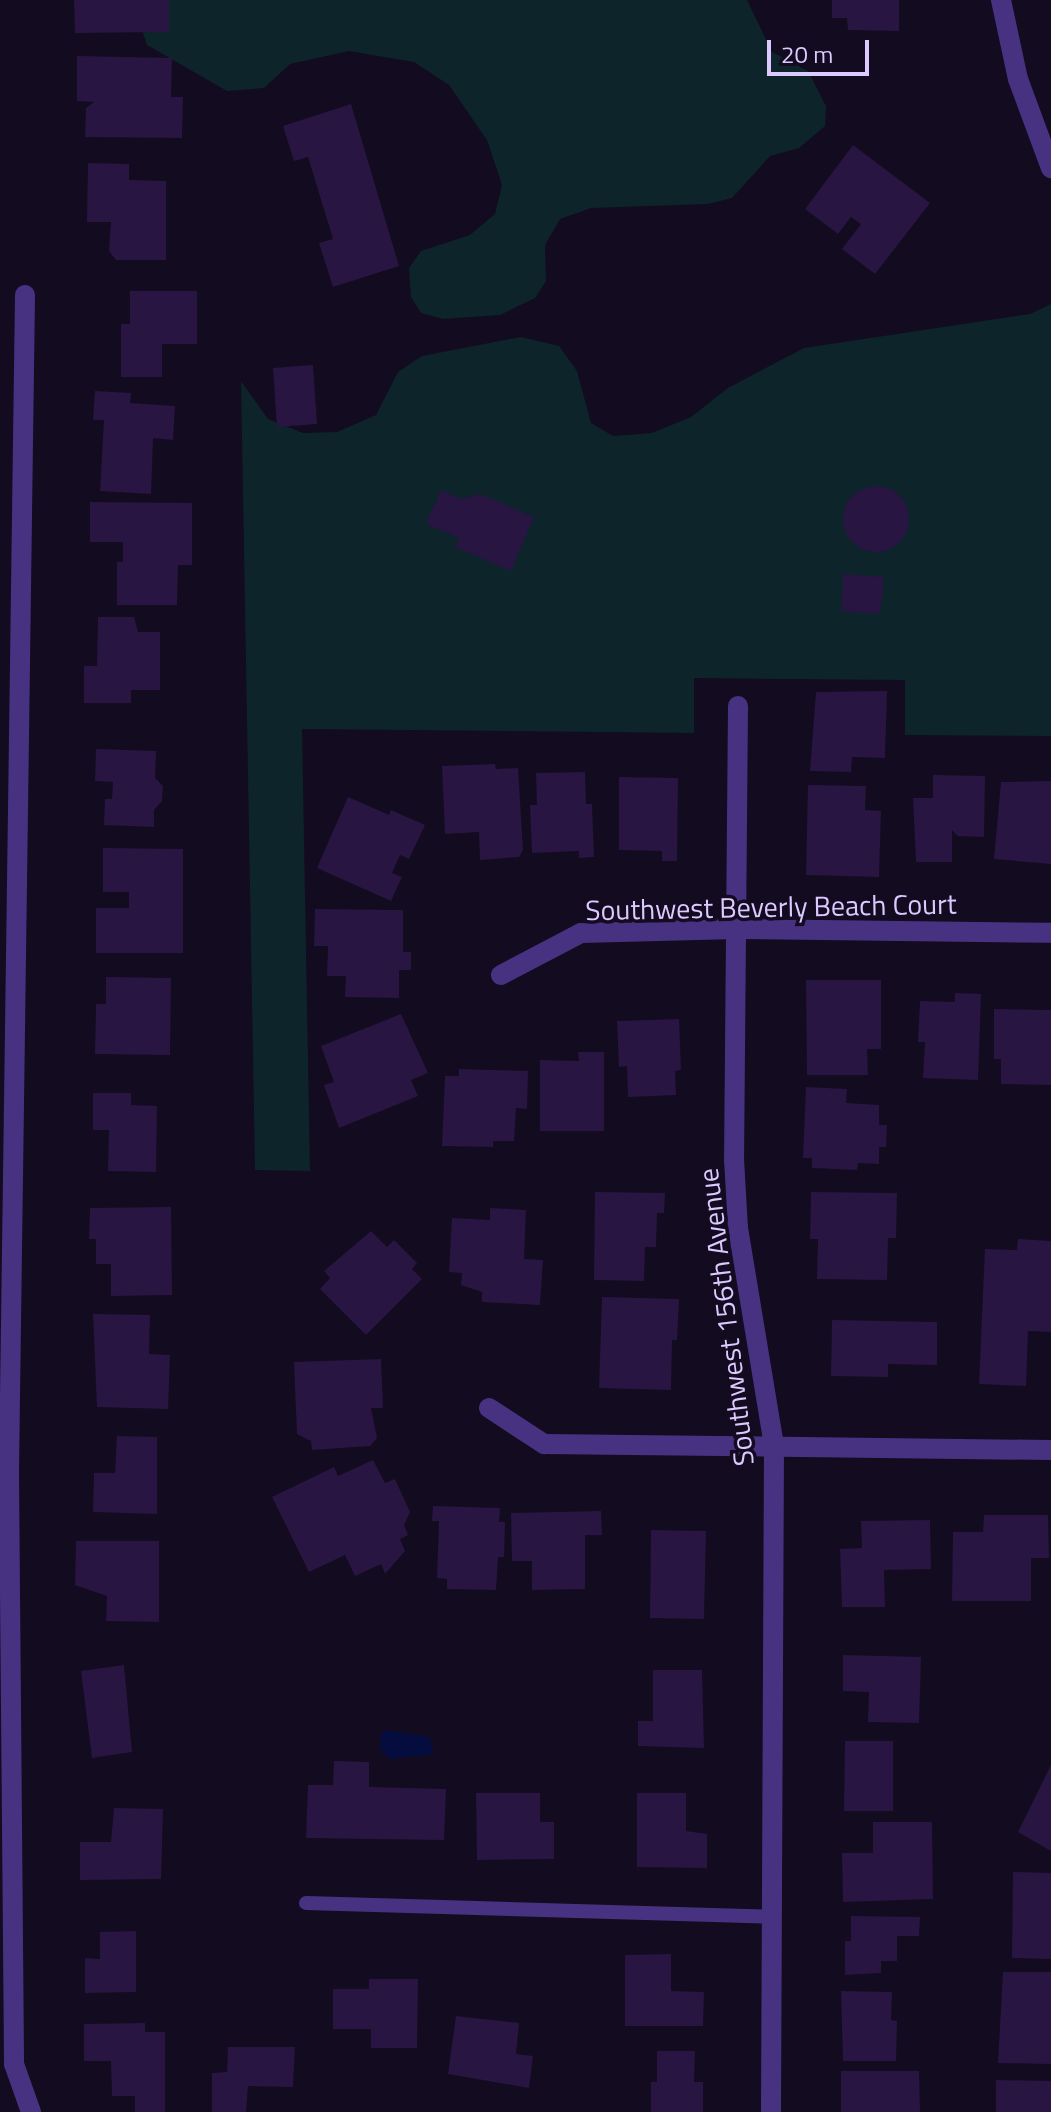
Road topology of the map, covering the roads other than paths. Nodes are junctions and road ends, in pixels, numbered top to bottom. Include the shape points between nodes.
1 (1001, 0) edge
2 (1051, 168) edge
3 (25, 295) dead end
4 (738, 706) dead end
5 (736, 929) junction
6 (1051, 933) edge
7 (501, 975) dead end
8 (489, 1408) dead end
9 (774, 1446) junction
10 (1051, 1450) edge
11 (5, 1474) edge
12 (306, 1903) dead end
13 (771, 1917) junction
14 (31, 2112) edge
15 (771, 2112) edge

1 - 2 street via 1018,79
3 - 11 street
4 - 5 street, Southwest 156th Avenue
5 - 6 street, Southwest Beverly Beach Court
5 - 7 street, Southwest Beverly Beach Court via 581,933
5 - 9 street, Southwest 156th Avenue via 738,1228
8 - 9 street via 544,1444
9 - 10 street
9 - 13 street, Southwest 156th Avenue
11 - 14 street via 14,2064
12 - 13 lane
13 - 15 street, Southwest 156th Avenue

